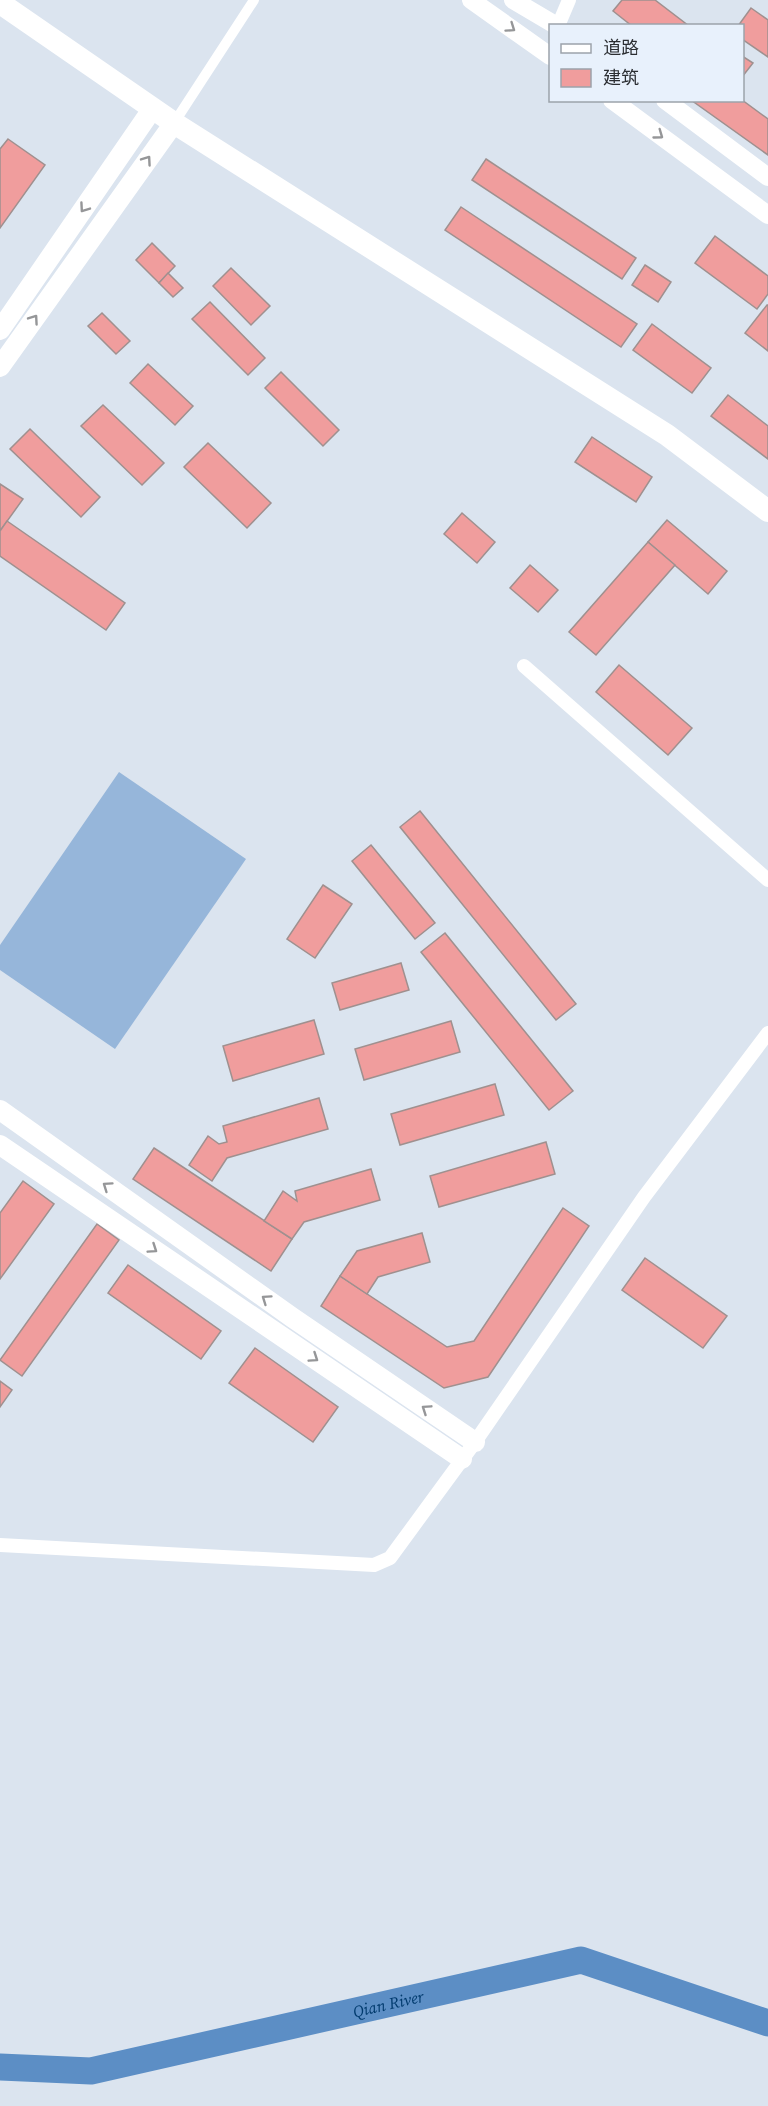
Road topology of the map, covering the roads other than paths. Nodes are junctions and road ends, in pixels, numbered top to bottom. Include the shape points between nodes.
1 (254, 0) edge
2 (471, 0) edge
3 (513, 0) edge
4 (569, 0) edge
5 (0, 3) edge
6 (554, 24) edge
7 (558, 24) edge
8 (549, 55) edge
9 (615, 102) edge
10 (668, 102) edge
11 (153, 108) junction
12 (174, 123) junction
13 (768, 177) edge
14 (768, 215) edge
15 (0, 330) edge
16 (0, 367) edge
17 (768, 511) edge
18 (524, 666) dead end
19 (768, 880) edge
20 (768, 1033) edge
21 (0, 1110) edge
22 (0, 1145) edge
23 (475, 1442) junction
24 (462, 1459) junction
25 (0, 1545) edge

1 - 12 street
2 -> 8 street
3 - 6 street
4 - 7 street
5 - 11 main road
9 -> 14 street
10 - 13 street
11 - 12 main road
11 -> 15 main road
16 -> 12 main road
12 - 17 main road via 667,435
18 - 19 street
20 - 23 street via 644,1197
23 -> 21 main road
22 -> 24 main road
23 - 24 street
24 - 25 street via 390,1558 374,1565

